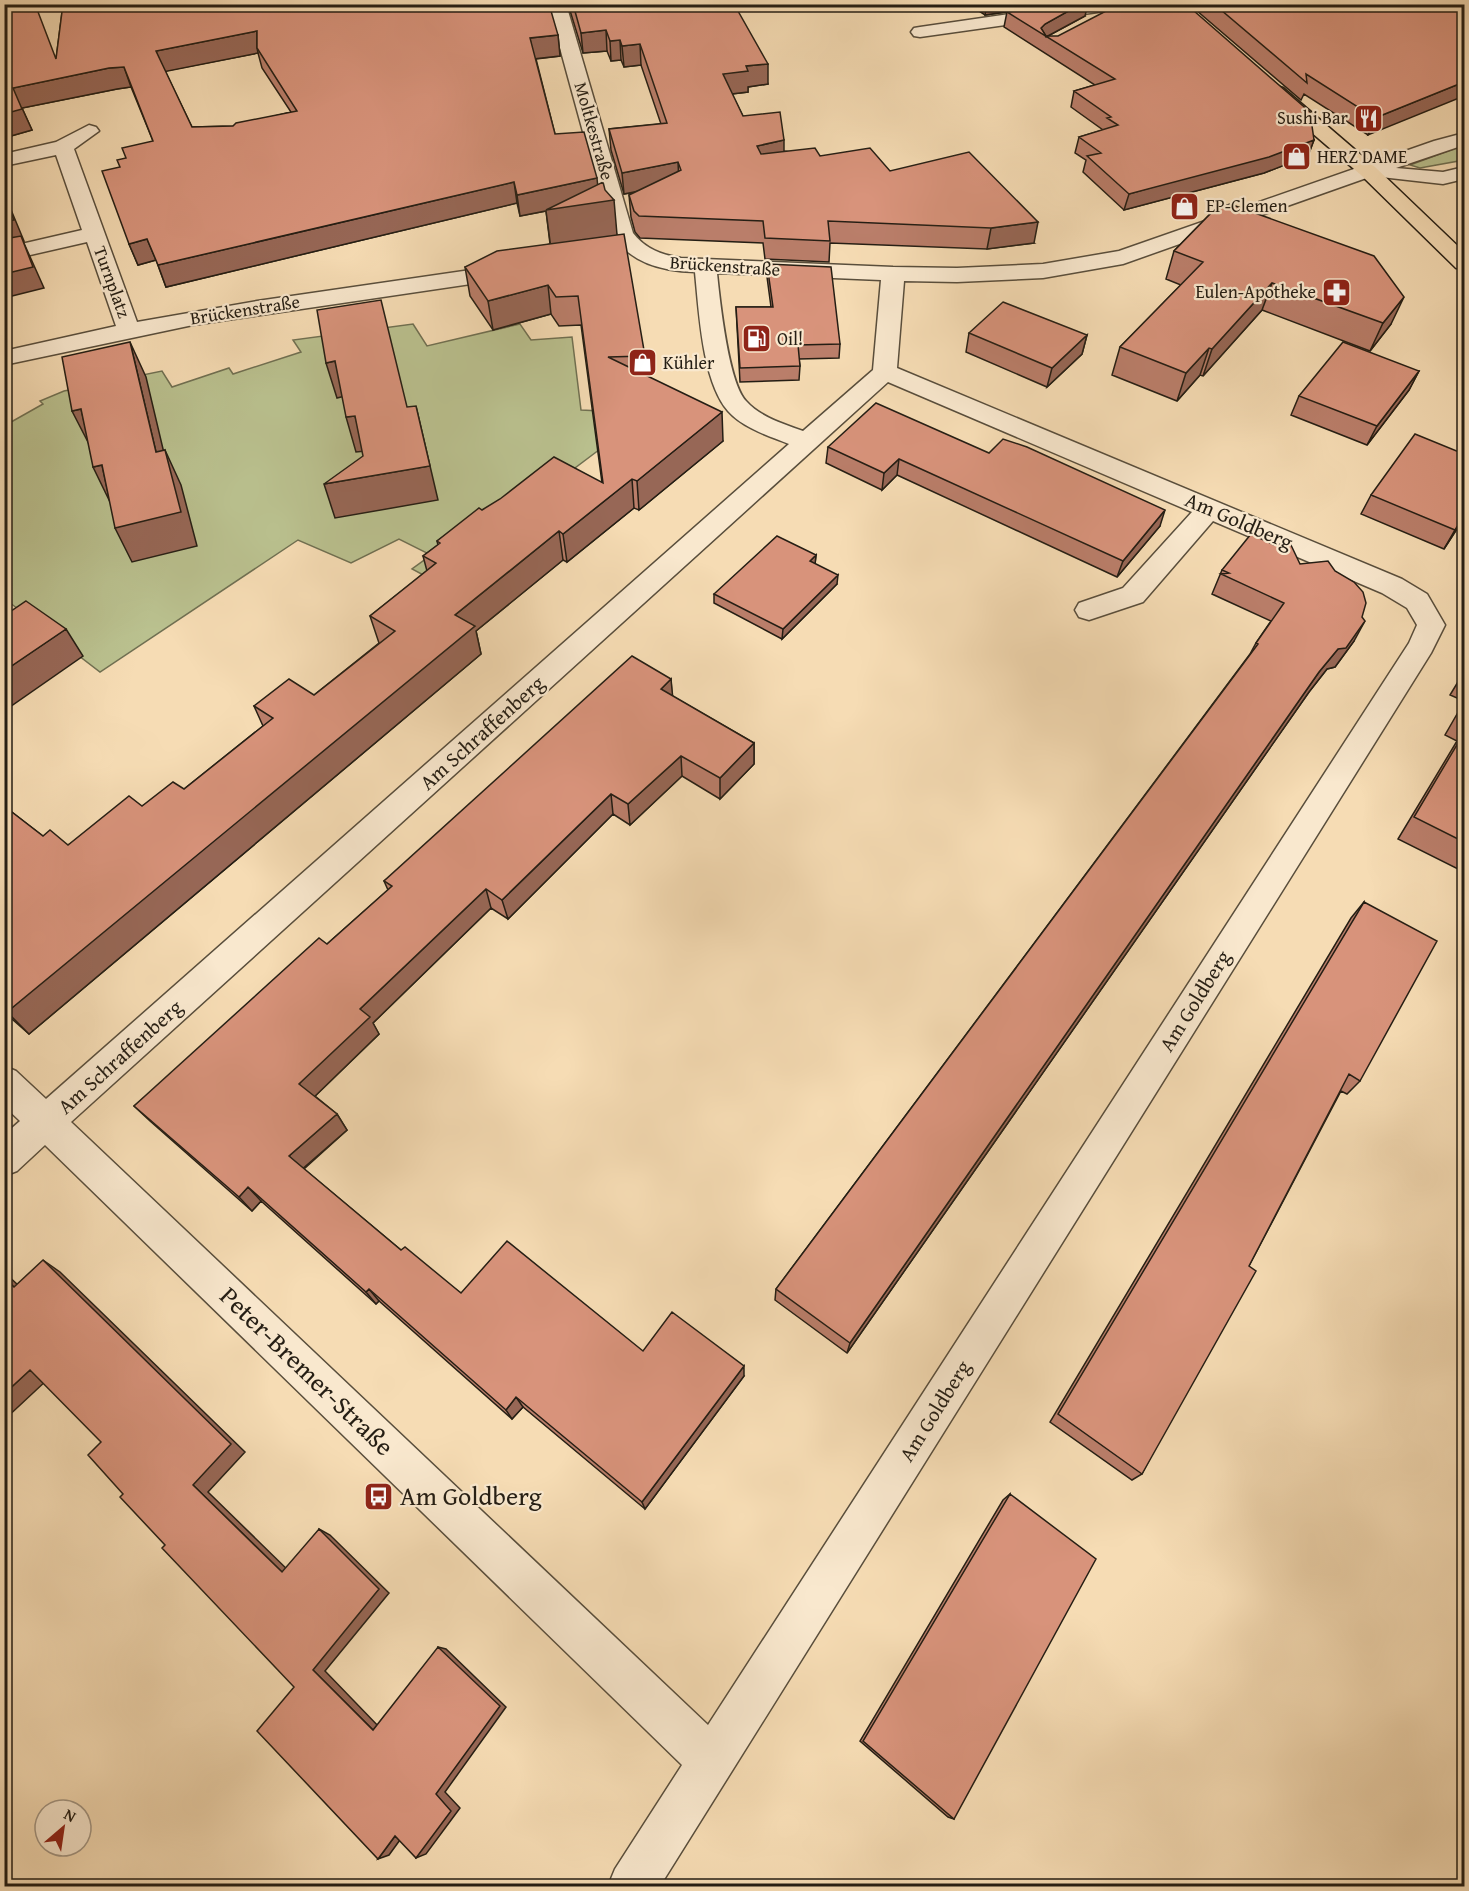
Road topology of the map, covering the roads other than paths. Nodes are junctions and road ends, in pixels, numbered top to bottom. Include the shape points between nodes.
1 (557, 4) edge
2 (1119, 4) edge
3 (1138, 12) edge
4 (1076, 29) edge
5 (920, 32) dead end
6 (1260, 78) edge
7 (89, 131) dead end
8 (1464, 139) edge
9 (63, 147) junction
10 (4, 160) edge
11 (1368, 171) junction
12 (1464, 173) edge
13 (94, 234) junction
14 (639, 252) junction
15 (4, 255) edge
16 (615, 256) edge
17 (1464, 263) edge
18 (705, 267) junction
19 (532, 268) edge
20 (893, 274) junction
21 (129, 330) junction
22 (4, 358) edge
23 (885, 372) junction
24 (807, 442) junction
25 (1210, 508) junction
26 (1089, 610) dead end
27 (4, 1083) edge
28 (48, 1122) junction
29 (4, 1159) edge
30 (712, 1761) junction
31 (632, 1887) edge

1 - 14 street, Moltkestraße via 622,234
2 - 5 street
3 - 4 street via 1098,19
6 - 11 main road
7 - 9 street
8 - 11 street, Brückenstraße
9 - 10 street
9 - 13 street, Turnplatz
11 - 12 street, Brückenstraße via 1443,178
11 - 17 main road
11 - 20 street, Brückenstraße via 1123,257 1042,271
13 - 15 street, Turnplatz
13 - 21 street, Turnplatz
14 - 16 street
14 - 18 street, Brückenstraße via 662,262
18 - 20 street, Brückenstraße
18 - 24 street via 725,382 736,405 760,422
19 - 21 street, Brückenstraße via 242,309
20 - 23 street
21 - 22 street, Brückenstraße
23 - 24 street, Am Schraffenberg
23 - 25 street, Am Goldberg
24 - 28 street, Am Schraffenberg
25 - 26 street via 1133,595
25 - 30 street, Am Goldberg via 1392,586 1417,601 1431,625
27 - 28 street, Peter-Bremer-Straße
28 - 29 street, Am Schraffenberg
28 - 30 street, Peter-Bremer-Straße
30 - 31 street, Am Goldberg

